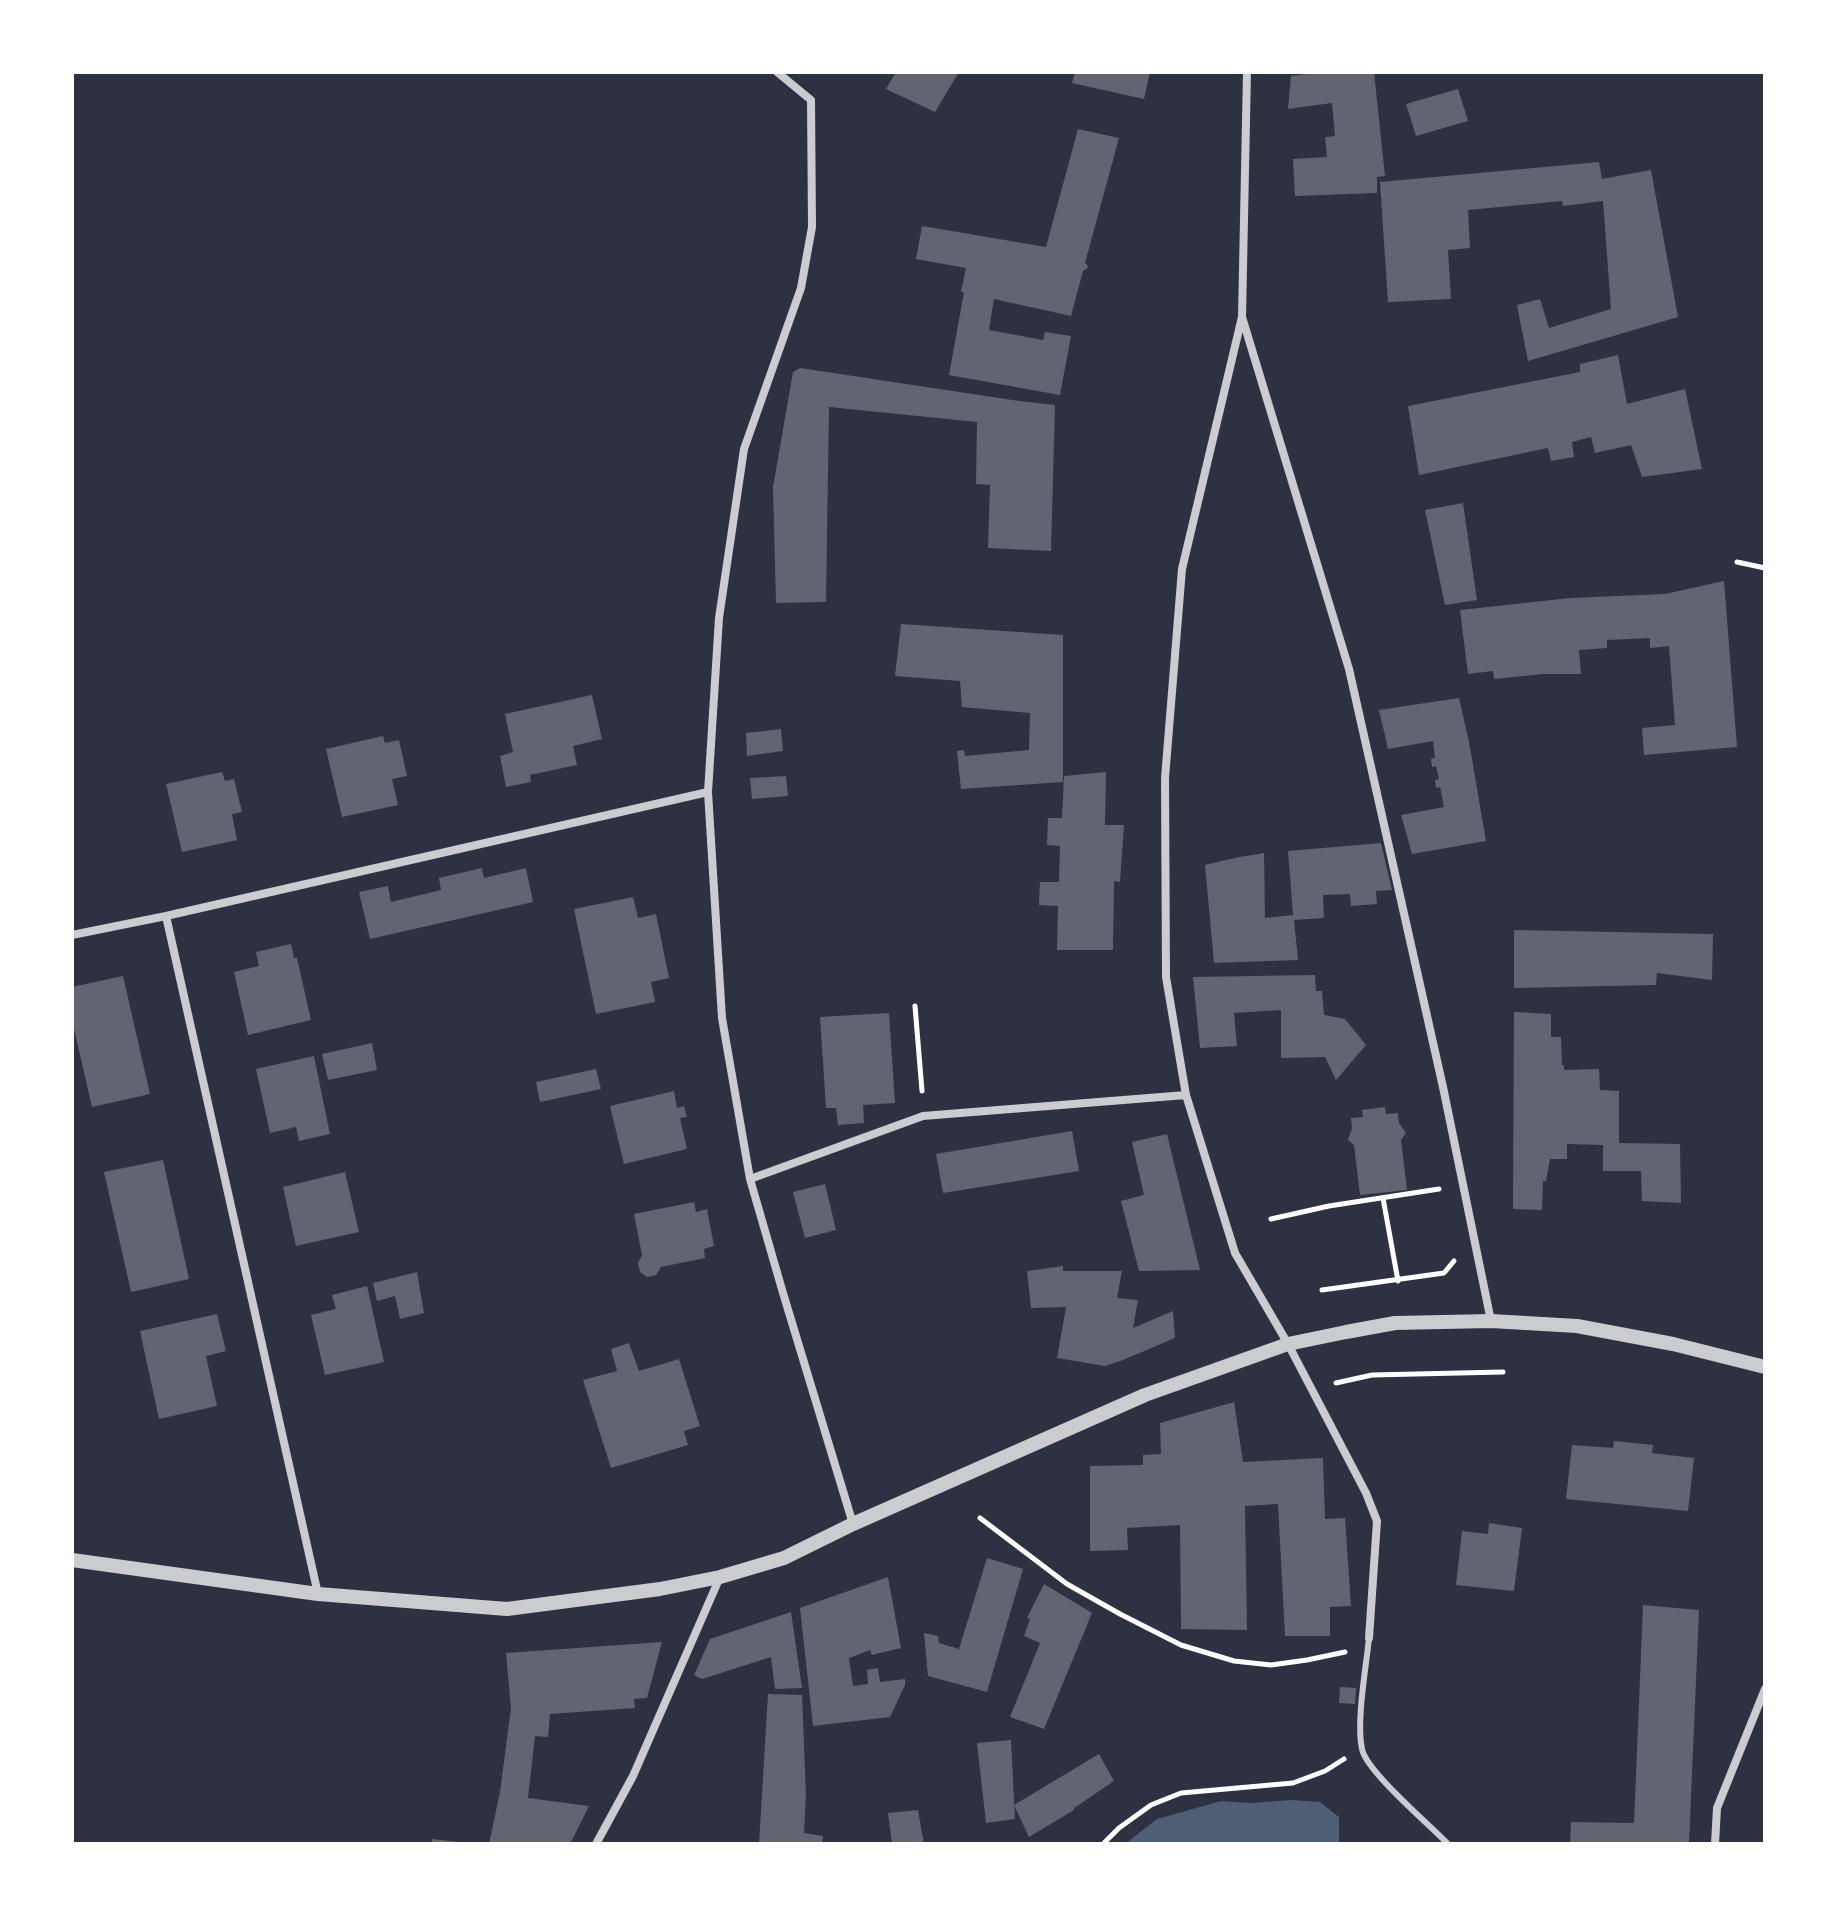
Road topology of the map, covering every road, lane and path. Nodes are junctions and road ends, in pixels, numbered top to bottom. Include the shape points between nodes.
1 (777, 72) edge
2 (1247, 72) edge
3 (1242, 317) junction
4 (1737, 562) dead end
5 (1765, 568) edge
6 (708, 792) junction
7 (166, 916) junction
8 (72, 935) edge
9 (915, 1006) dead end
10 (1186, 1095) junction
11 (923, 1116) junction
12 (750, 1179) junction
13 (1464, 1186) junction
14 (1383, 1198) junction
15 (1271, 1219) dead end
16 (1475, 1241) junction
17 (1398, 1281) junction
18 (1322, 1290) dead end
19 (1491, 1321) junction
20 (1288, 1344) junction
21 (1765, 1367) edge
22 (1503, 1372) dead end
23 (1311, 1389) junction
24 (980, 1518) dead end
25 (853, 1524) junction
26 (72, 1560) edge
27 (720, 1577) junction
28 (318, 1594) junction
29 (1369, 1638) junction
30 (1765, 1689) edge
31 (1361, 1748) junction
32 (596, 1844) edge
33 (1103, 1844) edge
34 (1448, 1844) edge
35 (1715, 1844) edge

1 - 6 street via 811,100 812,227 801,288 744,449 719,618
2 - 3 street
3 - 10 street via 1182,569 1165,778 1166,977
3 - 13 street via 1349,669
4 - 5 path
6 - 7 street
6 - 12 street via 722,1018
7 - 8 street
7 - 28 street
9 - 11 path
10 - 11 street
10 - 20 street via 1235,1253
11 - 12 street
12 - 25 street
13 - 14 path
13 - 16 street
14 - 15 path
14 - 17 path
16 - 17 path via 1444,1273
16 - 19 street
17 - 18 path
19 - 20 street via 1395,1323
19 - 21 street via 1577,1326
20 - 23 street
20 - 25 street via 1145,1395
22 - 23 path via 1372,1375
23 - 29 street via 1377,1521
24 - 29 path via 1067,1584 1181,1645 1234,1661 1271,1665 1343,1653
25 - 27 street via 784,1558
26 - 28 street
27 - 28 street via 507,1609
27 - 32 street via 633,1776
29 - 31 lane
30 - 35 street via 1717,1808
31 - 33 path via 1293,1783 1181,1793 1151,1805
31 - 34 lane via 1378,1775

